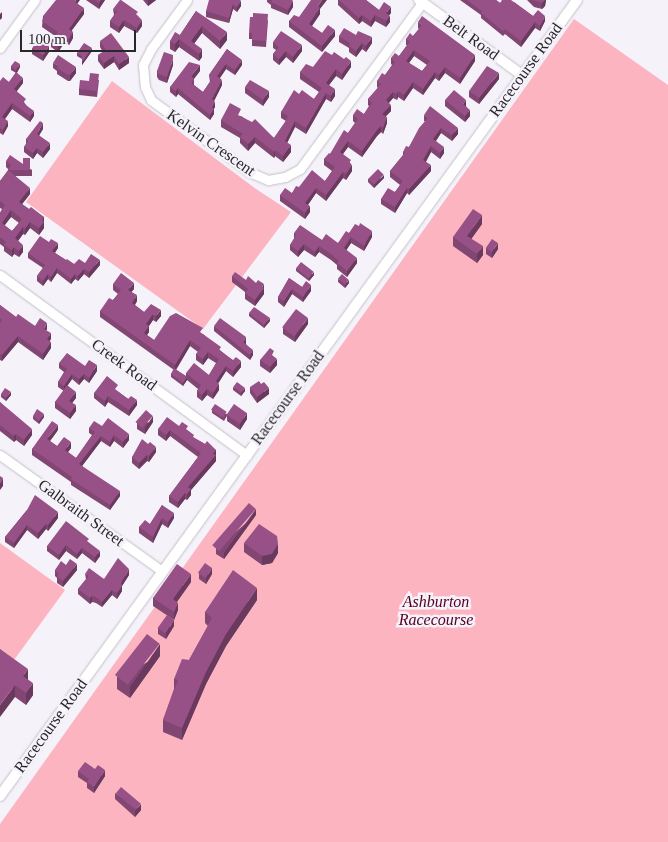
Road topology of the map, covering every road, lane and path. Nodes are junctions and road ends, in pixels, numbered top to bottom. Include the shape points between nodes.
1 (34, 0) edge
2 (187, 0) edge
3 (576, 0) edge
4 (421, 1) edge
5 (0, 48) edge
6 (522, 75) junction
7 (0, 275) edge
8 (247, 454) junction
9 (0, 455) edge
10 (162, 572) junction
11 (0, 796) edge

1 - 5 street
2 - 4 street, Kelvin Crescent via 143,65 145,87 151,100 249,172 268,180 285,178 300,169
3 - 6 street, Racecourse Road
4 - 6 street, Belt Road
6 - 8 street, Racecourse Road
7 - 8 street, Creek Road
8 - 10 street, Racecourse Road
9 - 10 street, Galbraith Street
10 - 11 street, Racecourse Road

